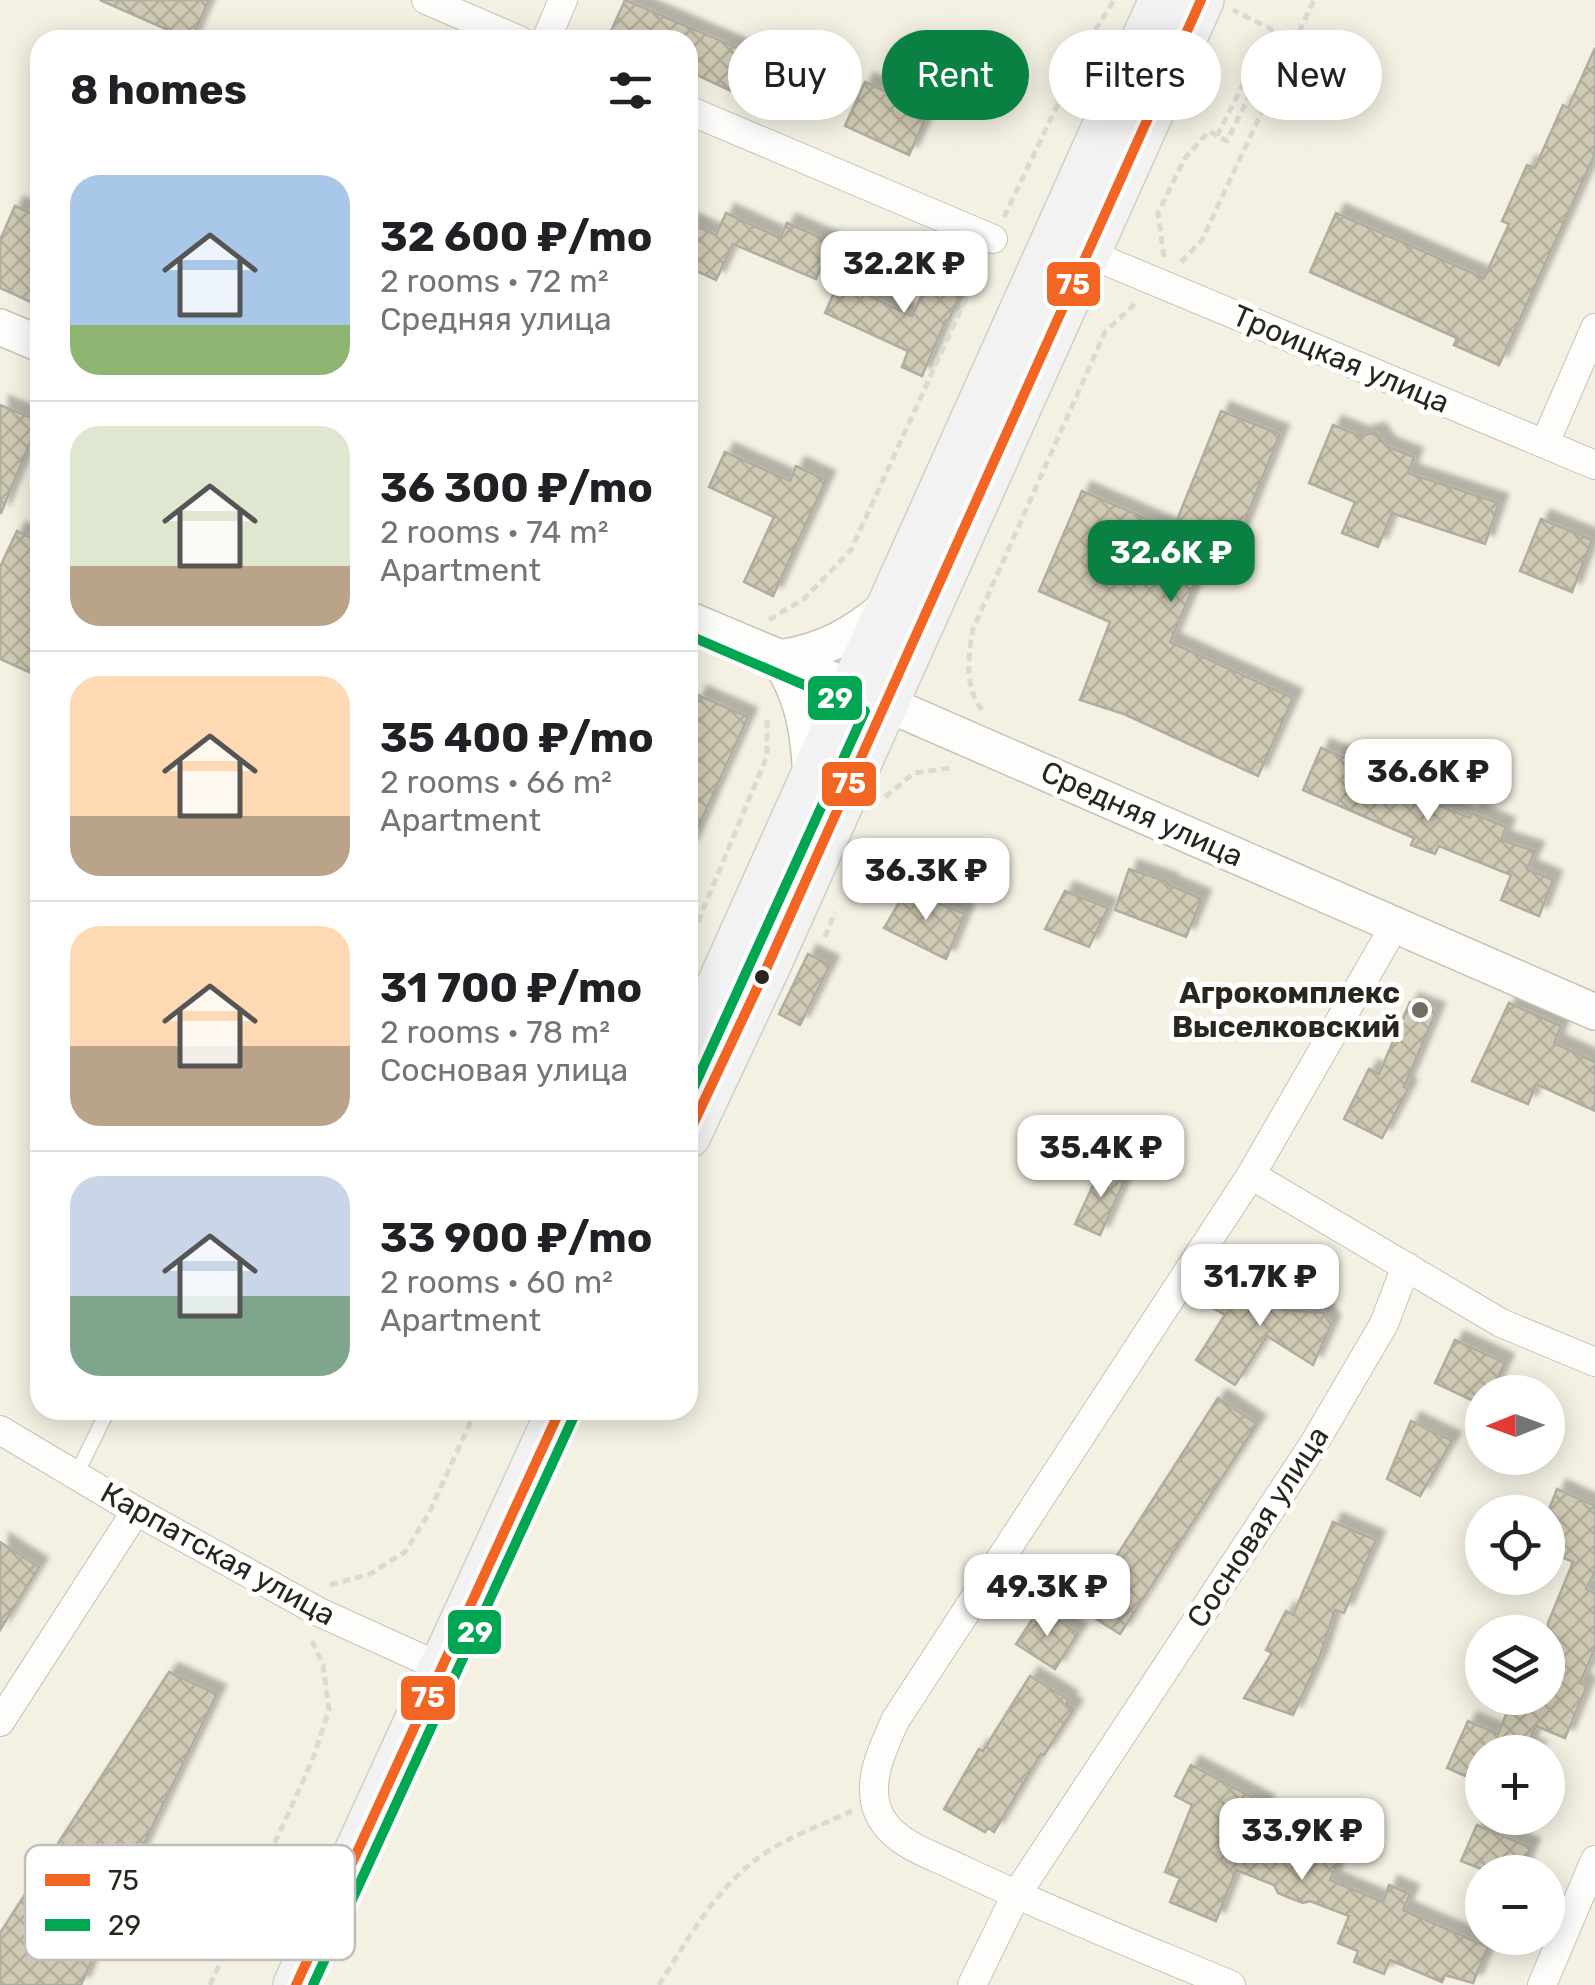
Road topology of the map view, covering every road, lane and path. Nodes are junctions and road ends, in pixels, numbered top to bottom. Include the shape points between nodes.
1 (426, 0) edge
2 (563, 0) edge
3 (1114, 0) edge
4 (1162, 0) edge
5 (1314, 0) edge
6 (1214, 4) edge
7 (496, 30) edge
8 (550, 30) edge
9 (1300, 30) edge
10 (1241, 111) edge
11 (698, 114) edge
12 (1258, 120) edge
13 (1217, 136) junction
14 (993, 240) junction
15 (1087, 253) junction
16 (1160, 275) junction
17 (0, 327) edge
18 (1595, 328) edge
19 (30, 340) edge
20 (1544, 443) junction
21 (1595, 465) edge
22 (892, 601) junction
23 (698, 622) edge
24 (770, 644) junction
25 (870, 696) junction
26 (765, 700) dead end
27 (985, 714) dead end
28 (960, 771) dead end
29 (812, 784) junction
30 (879, 804) dead end
31 (698, 922) edge
32 (1395, 925) junction
33 (1595, 1012) edge
34 (698, 1034) edge
35 (698, 1111) edge
36 (1251, 1176) junction
37 (1406, 1266) junction
38 (1595, 1362) edge
39 (103, 1420) edge
40 (471, 1420) edge
41 (523, 1420) edge
42 (555, 1420) edge
43 (0, 1430) edge
44 (76, 1476) junction
45 (136, 1511) junction
46 (319, 1612) junction
47 (428, 1661) junction
48 (0, 1722) edge
49 (874, 1801) junction
50 (274, 1845) edge
51 (338, 1845) edge
52 (353, 1845) edge
53 (1595, 1860) edge
54 (1016, 1895) junction
55 (221, 1960) edge
56 (282, 1960) edge
57 (306, 1960) edge
58 (210, 1985) edge
59 (270, 1985) edge
60 (296, 1985) edge
61 (658, 1985) edge
62 (972, 1985) edge
63 (1230, 1985) edge
64 (1542, 1985) edge

1 - 7 street
2 - 8 street
3 - 14 path
4 - 22 highway
5 - 9 path
6 - 13 path via 1271,29
6 - 15 highway
10 - 13 path via 1227,140
11 - 14 street
12 - 16 path via 1202,240
13 - 16 path via 1209,132 1185,158 1158,213
14 - 24 path via 851,550 806,598 767,621
15 - 16 street, Троицкая улица
15 - 25 highway
16 - 20 street, Троицкая улица
16 - 27 path via 1104,332 972,629 969,678
17 - 19 street
18 - 20 street
20 - 21 street, Троицкая улица
22 - 24 street via 828,647
22 - 25 highway
23 - 24 street, Средняя улица
24 - 25 street, Средняя улица
24 - 29 street via 806,716
25 - 29 highway
25 - 32 street, Средняя улица
25 - 35 highway
26 - 31 path via 767,756
28 - 30 path via 914,773
29 - 34 highway
32 - 33 street, Средняя улица
32 - 36 street
36 - 37 street
36 - 49 street via 896,1720 878,1756
37 - 38 street via 1501,1323
37 - 54 street, Сосновая улица via 1384,1324 1313,1445
39 - 44 lane
40 - 46 path via 405,1552 370,1574 332,1583
41 - 47 highway
42 - 47 highway
43 - 44 street, Карпатская улица
44 - 45 street, Карпатская улица
45 - 46 street, Карпатская улица
45 - 48 street
46 - 47 street, Карпатская улица
46 - 50 path via 308,1632 324,1665 329,1710
47 - 51 highway
47 - 52 highway
49 - 54 street via 896,1838
49 - 61 path via 753,1861 706,1912
53 - 64 street
54 - 62 street, Сосновая улица
54 - 63 street
55 - 58 path
56 - 59 highway
57 - 60 highway

